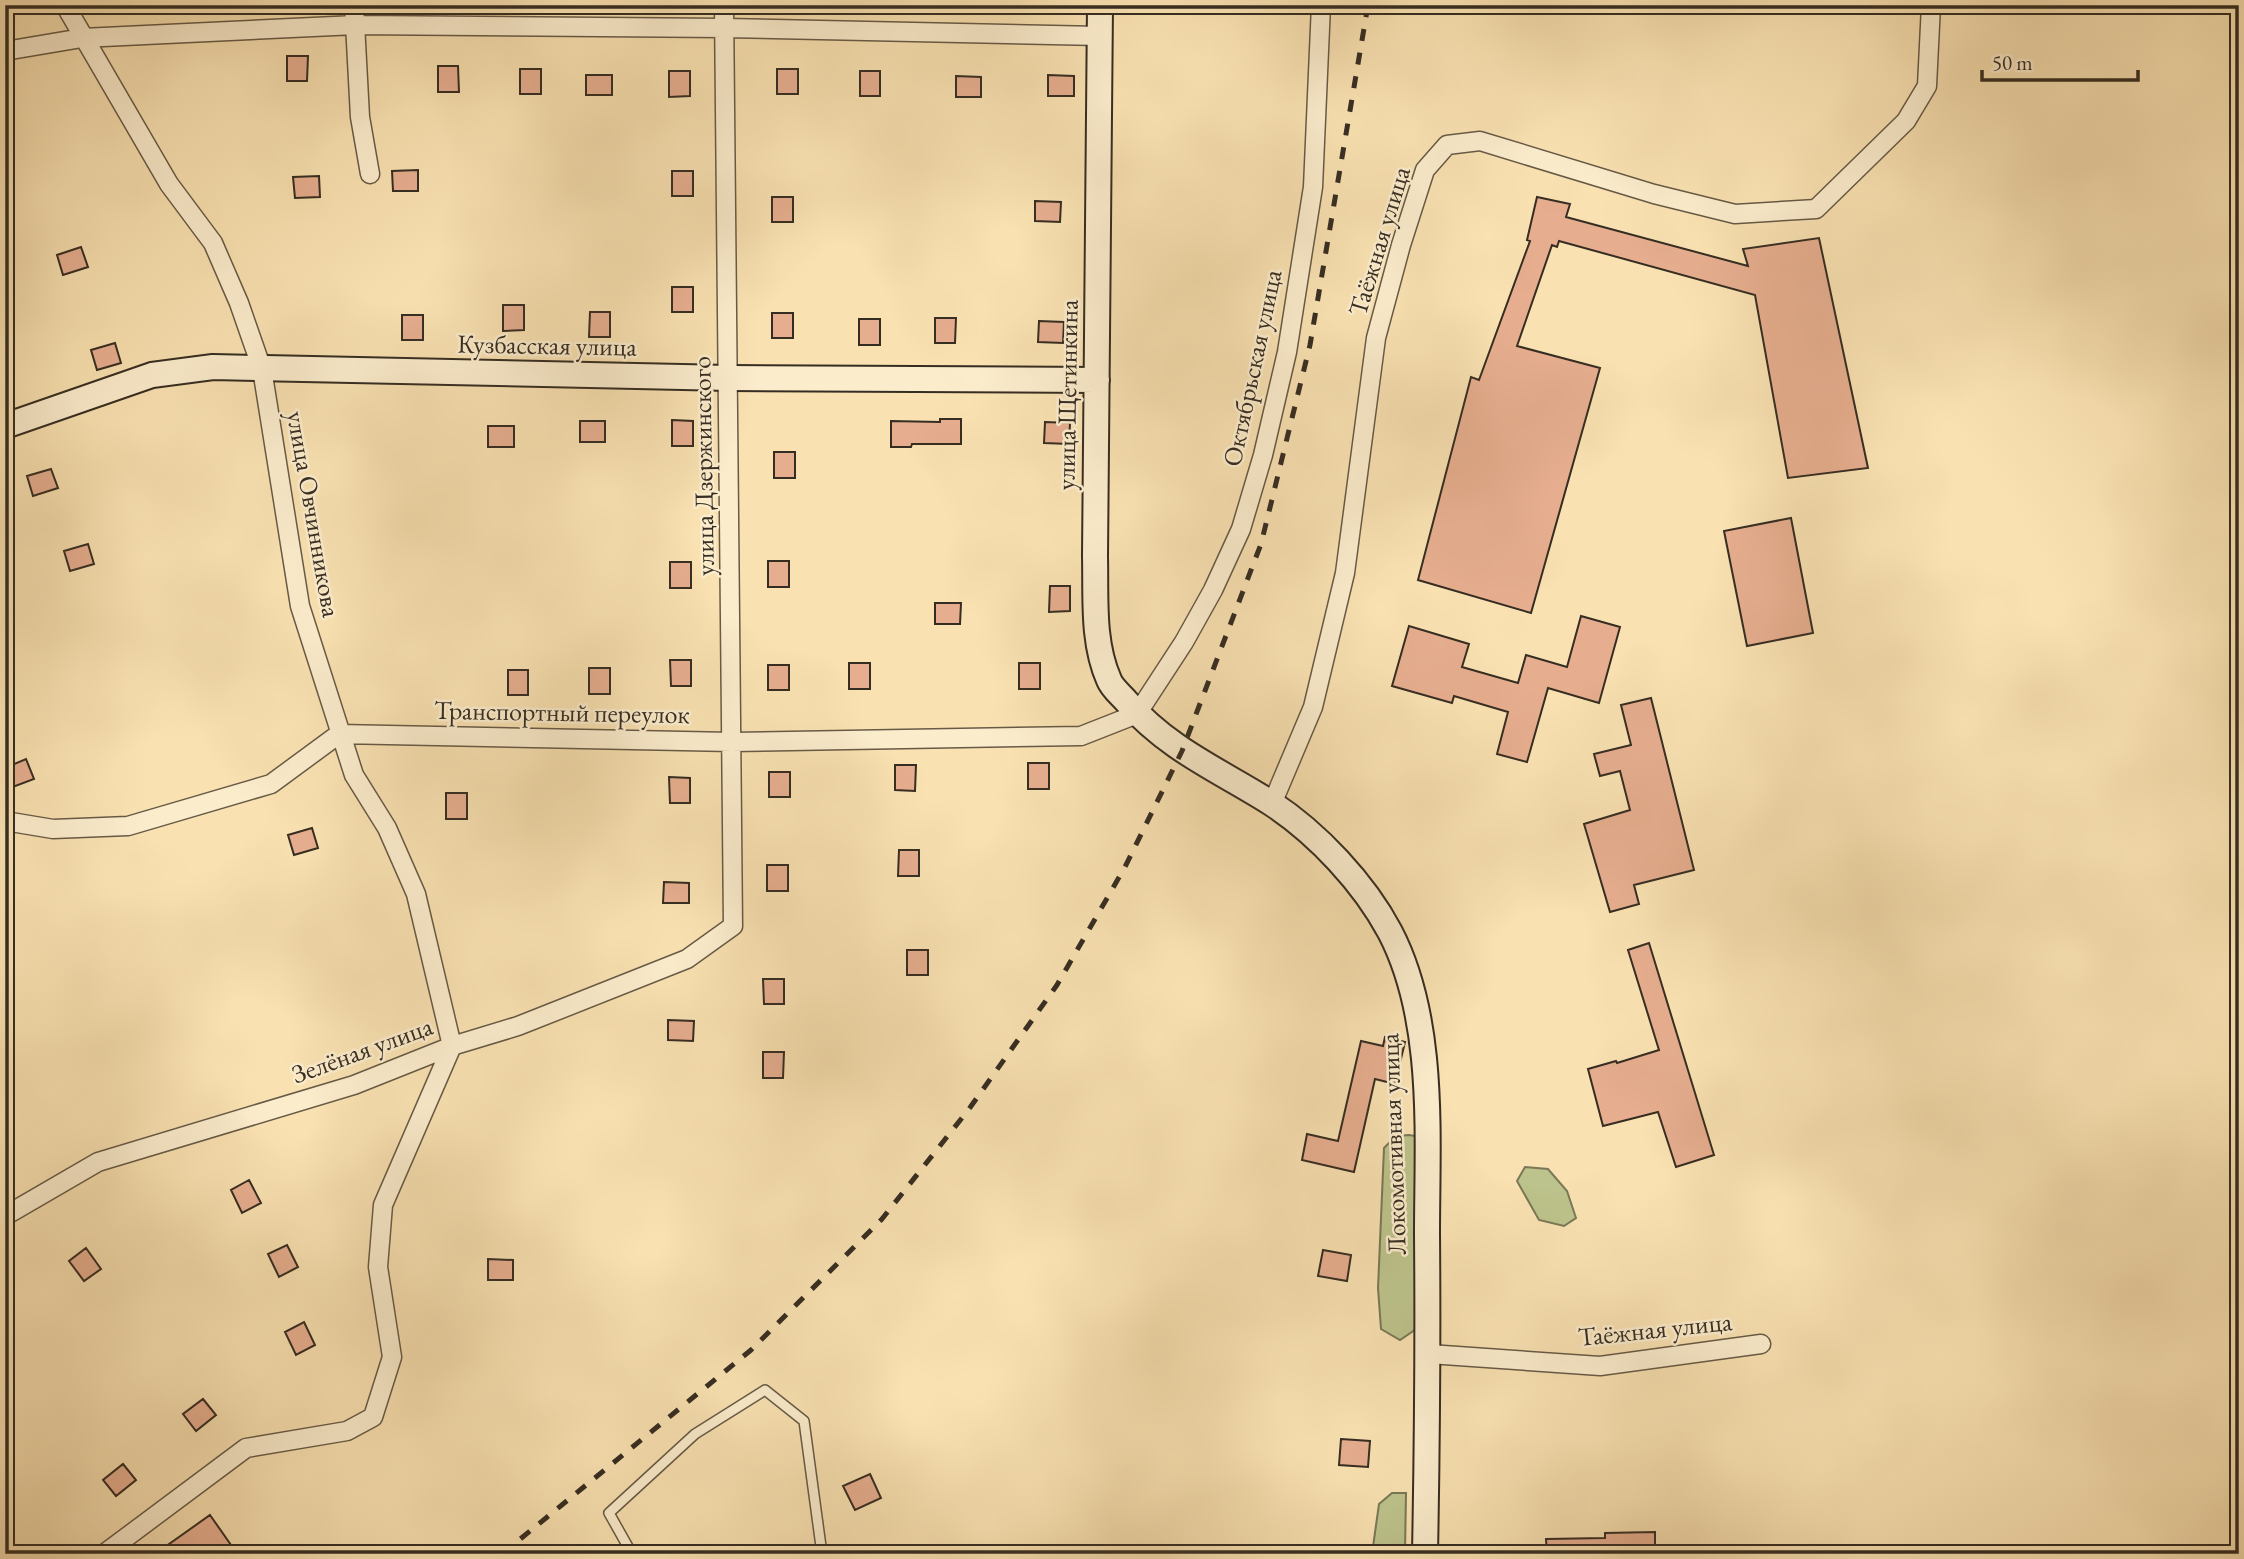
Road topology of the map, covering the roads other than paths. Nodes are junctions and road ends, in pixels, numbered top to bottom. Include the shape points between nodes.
1 (65, 5) edge
2 (354, 5) edge
3 (724, 5) edge
4 (1100, 5) edge
5 (1321, 5) edge
6 (1931, 5) edge
7 (356, 25) junction
8 (725, 28) junction
9 (1100, 36) junction
10 (82, 38) junction
11 (5, 51) edge
12 (370, 174) dead end
13 (262, 369) junction
14 (729, 378) junction
15 (1097, 380) junction
16 (5, 426) edge
17 (1137, 713) junction
18 (339, 734) junction
19 (732, 742) junction
20 (1182, 751) joint
21 (1272, 804) junction
22 (5, 821) edge
23 (733, 926) joint
24 (452, 1046) junction
25 (5, 1216) edge
26 (1760, 1344) dead end
27 (1429, 1354) junction
28 (104, 1554) edge
29 (632, 1554) edge
30 (822, 1554) edge
31 (1425, 1554) edge

1 - 10 street, улица Овчинникова
2 - 7 street
3 - 8 street, улица Дзержинского
4 - 9 street, улица Щетинкина
5 - 17 street, Октябрьская улица via 1313,187 1287,352 1263,455 1241,529 1213,590
6 - 21 street, Таёжная улица via 1927,86 1906,121 1816,209 1735,214 1480,141 1447,145 1425,170 1377,338 1339,600 1312,707
7 - 8 street
7 - 10 street
7 - 12 street via 360,117
8 - 9 street
8 - 14 street, улица Дзержинского
9 - 15 street, улица Щетинкина
10 - 11 street
10 - 13 street, улица Овчинникова via 169,184 213,243
13 - 14 street, Кузбасская улица
13 - 16 street, Кузбасская улица via 213,367 152,375
13 - 18 street, улица Овчинникова via 300,606
14 - 15 street, Кузбасская улица
14 - 19 street, улица Дзержинского
15 - 17 street, улица Щетинкина via 1097,642 1109,682
17 - 19 street, Транспортный переулок via 1081,736
17 - 20 street, улица Щетинкина
18 - 19 street, Транспортный переулок
18 - 22 street via 271,784 128,825 53,829
18 - 24 street, улица Овчинникова via 354,775 387,828 416,894
19 - 23 street, улица Дзержинского
20 - 21 street, Локомотивная улица
21 - 27 street, Локомотивная улица via 1313,835 1370,897 1408,978 1421,1032 1425,1087
23 - 24 street, Зелёная улица via 687,959 518,1026
24 - 25 street, Зелёная улица via 354,1084 98,1163
24 - 28 street via 383,1205 378,1267 393,1357 373,1417 347,1431 246,1448
26 - 27 street, Таёжная улица via 1600,1366
27 - 31 street, Локомотивная улица
29 - 30 lane via 609,1513 695,1434 765,1390 804,1421

